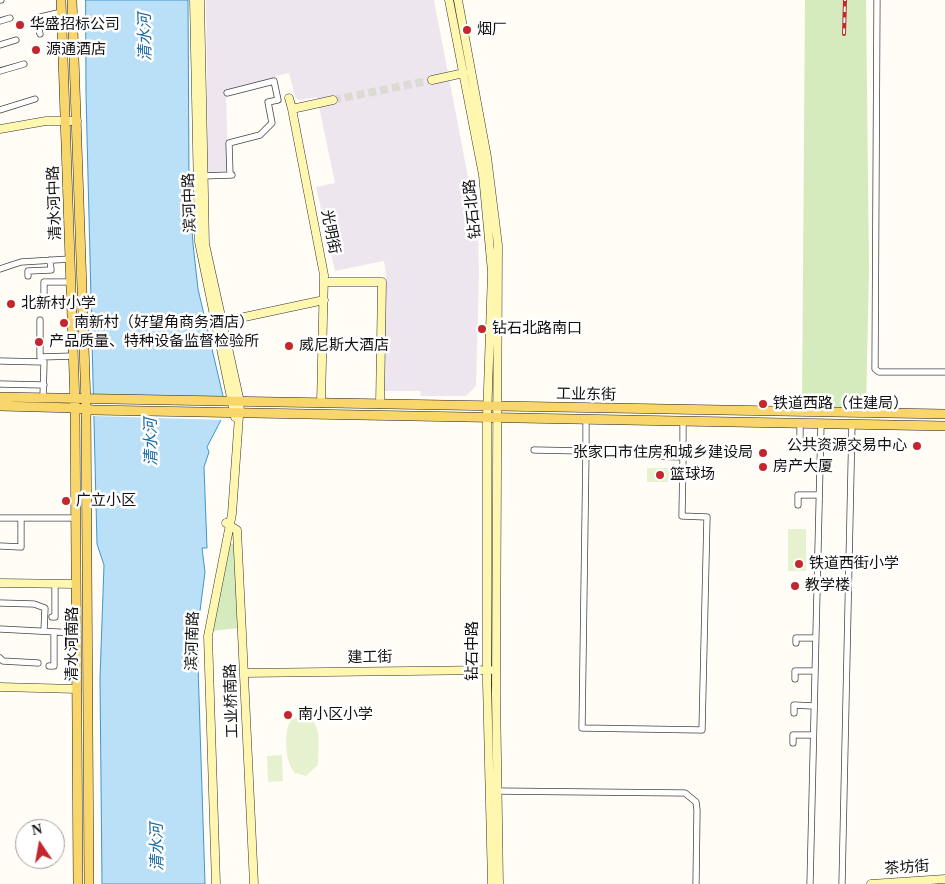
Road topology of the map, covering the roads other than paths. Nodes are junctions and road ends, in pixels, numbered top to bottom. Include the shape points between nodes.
1 (61, 0) edge
2 (72, 0) edge
3 (194, 0) edge
4 (200, 0) edge
5 (449, 0) edge
6 (458, 0) edge
7 (877, 0) edge
8 (62, 12) junction
9 (10, 18) dead end
10 (0, 21) edge
11 (40, 34) dead end
12 (16, 40) dead end
13 (0, 45) edge
14 (24, 64) dead end
15 (0, 71) edge
16 (464, 73) junction
17 (432, 80) tunnel mouth
18 (227, 93) dead end
19 (289, 98) joint
20 (35, 99) dead end
21 (278, 100) junction
22 (333, 100) tunnel mouth
23 (292, 109) junction
24 (0, 110) edge
25 (66, 121) junction
26 (77, 121) junction
27 (0, 129) edge
28 (200, 176) junction
29 (70, 259) junction
30 (50, 260) junction
31 (0, 269) edge
32 (28, 276) dead end
33 (71, 282) junction
34 (324, 282) junction
35 (324, 300) junction
36 (44, 302) dead end
37 (40, 320) dead end
38 (222, 322) junction
39 (74, 356) junction
40 (0, 361) edge
41 (945, 372) edge
42 (0, 384) edge
43 (44, 385) junction
44 (75, 386) junction
45 (0, 397) edge
46 (44, 398) junction
47 (233, 401) junction
48 (57, 403) junction
49 (75, 403) junction
50 (321, 403) junction
51 (380, 404) junction
52 (0, 406) edge
53 (487, 407) junction
54 (497, 407) junction
55 (89, 408) junction
56 (233, 413) junction
57 (945, 414) edge
58 (487, 418) junction
59 (497, 418) junction
60 (586, 420) junction
61 (684, 422) junction
62 (800, 424) junction
63 (821, 424) junction
64 (852, 424) junction
65 (75, 426) junction
66 (945, 426) edge
67 (800, 441) dead end
68 (534, 450) dead end
69 (586, 451) junction
70 (683, 457) junction
71 (819, 495) junction
72 (798, 505) dead end
73 (0, 518) edge
74 (21, 518) junction
75 (75, 518) junction
76 (227, 524) junction
77 (0, 546) edge
78 (0, 583) edge
79 (55, 584) junction
80 (76, 584) junction
81 (0, 603) edge
82 (52, 617) dead end
83 (0, 629) edge
84 (44, 631) junction
85 (54, 632) junction
86 (76, 633) junction
87 (815, 638) junction
88 (796, 644) dead end
89 (0, 658) edge
90 (38, 663) dead end
91 (49, 666) dead end
92 (487, 670) junction
93 (496, 670) junction
94 (814, 671) junction
95 (244, 673) junction
96 (795, 679) dead end
97 (0, 687) edge
98 (77, 689) junction
99 (814, 706) junction
100 (794, 713) dead end
101 (813, 735) junction
102 (793, 743) dead end
103 (493, 791) junction
104 (945, 879) edge
105 (927, 882) edge
106 (78, 884) edge
107 (89, 884) edge
108 (214, 884) edge
109 (254, 884) edge
110 (492, 884) edge
111 (499, 884) edge
112 (696, 884) edge
113 (810, 884) edge
114 (842, 884) edge
115 (872, 884) edge

1 - 8 main road, 清水河中路
2 - 26 main road, 清水河中路
3 - 28 main road, 滨河中路
4 - 28 main road, 滨河中路
5 - 16 main road, 钻石北路
6 - 54 main road, 钻石北路 via 497,224
7 - 41 street via 876,369 880,372
8 - 11 street via 36,18
8 - 25 main road, 清水河中路
9 - 10 street
12 - 13 street
14 - 15 street
16 - 17 main road
16 - 53 main road, 钻石北路 via 483,175 490,236 492,272
18 - 21 street via 274,81
19 - 21 street
19 - 23 main road, 光明街
20 - 24 street
21 - 28 street via 268,102 272,123 265,132 229,143 232,175
22 - 23 main road
23 - 34 main road, 光明街
25 - 26 main road
25 - 27 main road
25 - 29 main road, 清水河中路
26 - 55 main road, 清水河中路 via 85,391
28 - 38 main road, 滨河中路 via 207,258
28 - 47 main road, 滨河中路 via 200,256
29 - 30 street
29 - 33 main road, 清水河中路
30 - 31 street via 22,262
30 - 32 street via 50,270 28,271
33 - 36 street via 44,282
33 - 39 main road, 清水河中路
34 - 35 main road, 光明街
34 - 51 main road via 382,282
35 - 38 main road
35 - 50 main road, 光明街
37 - 39 street via 40,357
38 - 47 main road, 滨河中路
39 - 44 main road, 清水河中路
40 - 43 street via 44,362
42 - 43 street
43 - 46 street
44 - 48 main road
44 - 49 main road, 清水河中路
45 - 46 main road
46 - 48 main road
47 - 50 main road, 工业东街
47 - 55 main road, 工业东街
47 - 56 main road, 滨河南路
48 - 49 main road
48 - 52 main road
48 - 65 main road
49 - 55 main road
49 - 65 main road, 清水河南路
50 - 51 main road, 工业东街
51 - 53 main road, 工业东街
53 - 54 main road, 工业东街
53 - 58 main road, 钻石北路
54 - 57 main road, 工业东街
54 - 59 main road, 钻石北路
55 - 56 main road, 工业东街
55 - 107 main road, 清水河南路
56 - 58 main road, 工业东街
56 - 76 main road, 滨河南路
58 - 59 main road, 工业东街
58 - 92 main road, 钻石中路
59 - 60 main road, 工业东街
59 - 93 main road, 钻石中路
60 - 61 main road, 工业东街
60 - 69 street
61 - 62 main road, 工业东街
61 - 70 street
62 - 63 main road, 工业东街
62 - 67 street
63 - 64 main road, 工业东街
63 - 71 street
64 - 66 main road, 工业东街
64 - 114 street
65 - 75 main road, 清水河南路
68 - 69 street
69 - 70 street
69 - 70 street via 582,728 702,730 707,516 682,516
71 - 72 street via 798,495
71 - 87 street
73 - 74 street
74 - 75 street
74 - 77 street via 21,546
75 - 80 main road, 清水河南路
76 - 95 main road, 工业桥南路 via 237,530
76 - 108 main road, 滨河南路 via 208,636
78 - 79 main road
79 - 80 main road
79 - 82 street via 55,617
80 - 86 main road, 清水河南路
81 - 84 street via 34,604 45,608
83 - 84 street
84 - 85 street
85 - 86 street
85 - 91 street via 54,666
86 - 98 main road, 清水河南路
87 - 88 street via 796,638
87 - 94 street
89 - 90 street via 3,661
92 - 93 main road, 建工街
92 - 95 main road, 建工街
92 - 103 main road, 钻石中路
93 - 103 main road, 钻石中路
94 - 96 street via 795,671
94 - 99 street
95 - 109 main road, 工业桥南路
97 - 98 main road
98 - 106 main road, 清水河南路
99 - 100 street via 794,706
99 - 101 street
101 - 102 street via 793,735
101 - 113 street
103 - 110 main road, 钻石中路
103 - 111 main road, 钻石中路
103 - 112 street via 685,793 696,802 698,810
104 - 105 main road, 茶坊街
105 - 115 main road, 茶坊街

